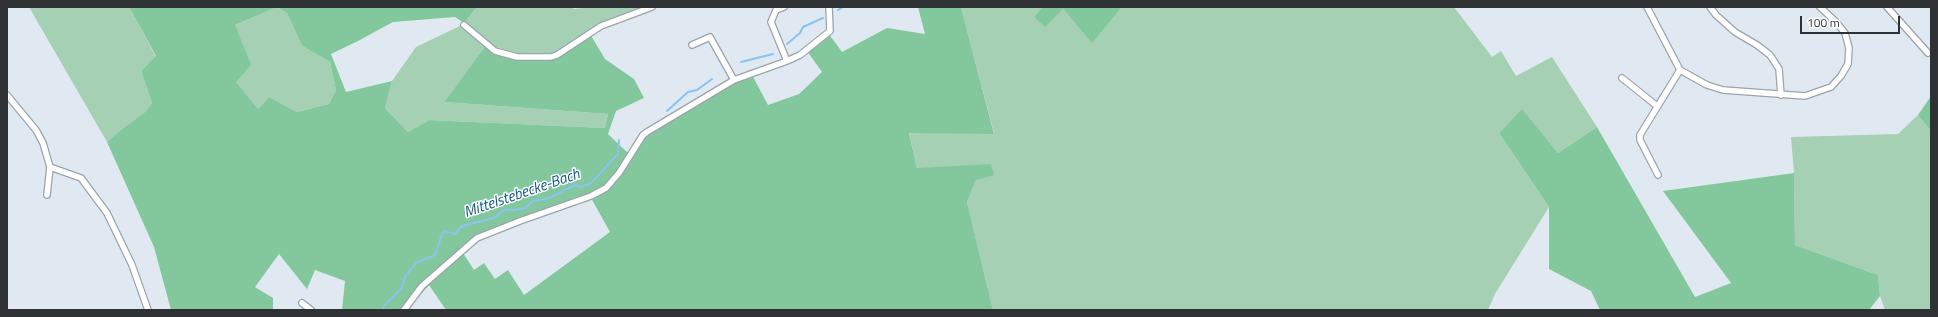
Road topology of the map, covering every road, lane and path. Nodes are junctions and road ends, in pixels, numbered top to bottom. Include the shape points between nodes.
1 (652, 7) edge
2 (784, 7) edge
3 (829, 7) edge
4 (1647, 7) edge
5 (1710, 7) edge
6 (1820, 7) edge
7 (1887, 7) edge
8 (464, 25) dead end
9 (692, 45) dead end
10 (1928, 53) dead end
11 (787, 62) junction
12 (1680, 70) junction
13 (1622, 78) dead end
14 (734, 80) junction
15 (7, 95) edge
16 (1781, 95) junction
17 (1657, 106) junction
18 (50, 167) junction
19 (1658, 175) dead end
20 (47, 195) dead end
21 (302, 303) dead end
22 (148, 310) edge
23 (311, 310) edge
24 (404, 310) edge

1 - 8 street via 601,26 551,57 517,57 495,51
2 - 11 street via 776,10 771,22
3 - 11 street via 830,31
4 - 12 street
5 - 16 street via 1735,32 1770,55 1779,69
6 - 16 street via 1845,33 1849,48 1848,64 1831,87 1805,96
7 - 10 street
9 - 14 street via 710,37
11 - 14 street
12 - 16 street via 1707,85 1723,90
12 - 17 street
13 - 17 street
14 - 24 street via 643,135 619,173 606,188 591,196 520,220 477,238 422,286
15 - 18 street via 36,130
17 - 19 street via 1640,135 1640,140
18 - 20 street
18 - 22 street via 81,178 107,213 132,265
21 - 23 street

